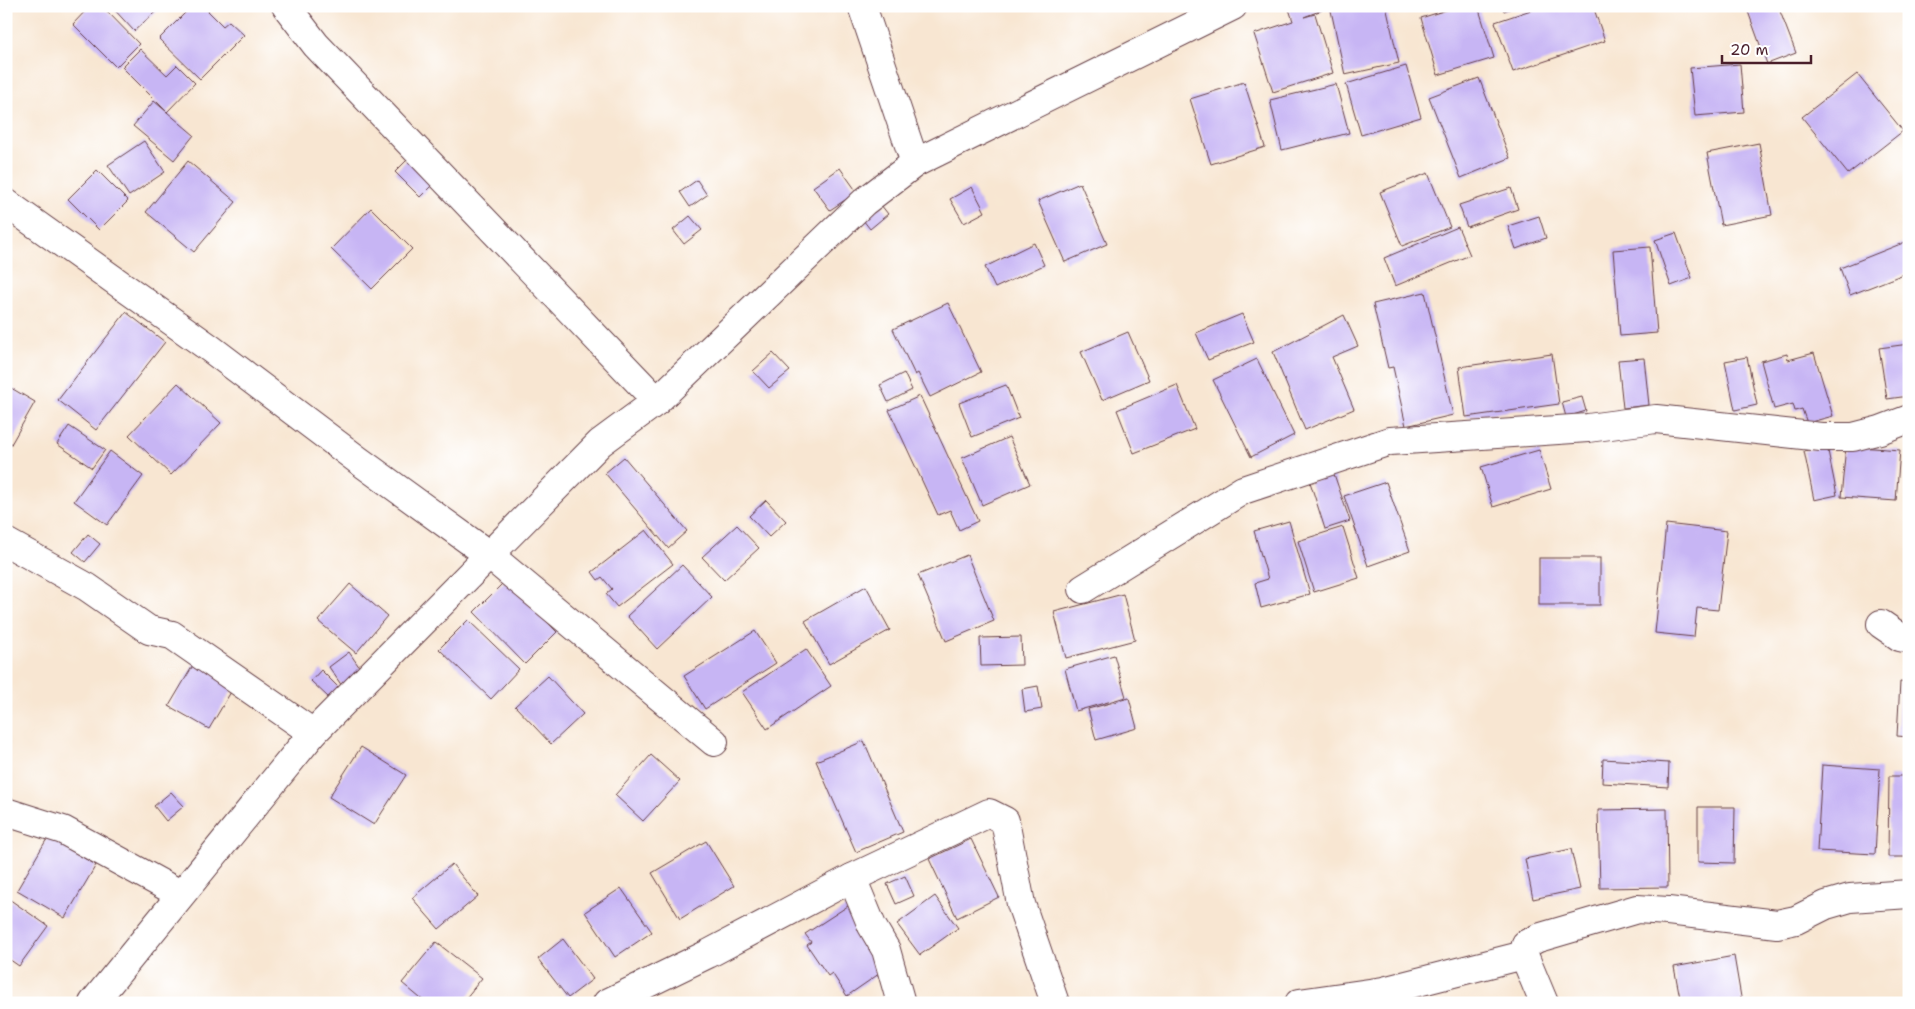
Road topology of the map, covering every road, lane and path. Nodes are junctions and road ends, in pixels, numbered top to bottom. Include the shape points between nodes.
1 (286, 6) edge
2 (862, 6) edge
3 (1233, 6) edge
4 (915, 163) junction
5 (6, 203) edge
6 (657, 401) junction
7 (1909, 419) edge
8 (6, 542) edge
9 (489, 555) junction
10 (1083, 589) dead end
11 (1881, 624) dead end
12 (1909, 640) edge
13 (312, 733) junction
14 (714, 742) dead end
15 (6, 812) edge
16 (852, 878) junction
17 (180, 894) junction
18 (1909, 894) edge
19 (1524, 955) junction
20 (93, 1003) edge
21 (607, 1003) edge
22 (901, 1003) edge
23 (1055, 1003) edge
24 (1300, 1003) edge
25 (1544, 1003) edge

1 - 6 street via 316,45
2 - 4 street
3 - 4 street
4 - 6 street via 864,202
5 - 9 street via 211,349
6 - 9 street via 600,443
7 - 10 street via 1853,438 1656,419 1588,428 1390,442 1243,490
8 - 13 street via 88,587 149,630 172,635
9 - 13 street
9 - 14 street
11 - 12 street
13 - 17 street
15 - 17 street via 63,830
16 - 21 street
16 - 22 street via 886,950
16 - 23 street via 989,813 1005,820 1021,904
17 - 20 street
18 - 19 street via 1850,898 1826,905 1796,920 1777,924 1637,909 1538,938 1526,944
19 - 24 street via 1383,991
19 - 25 street

